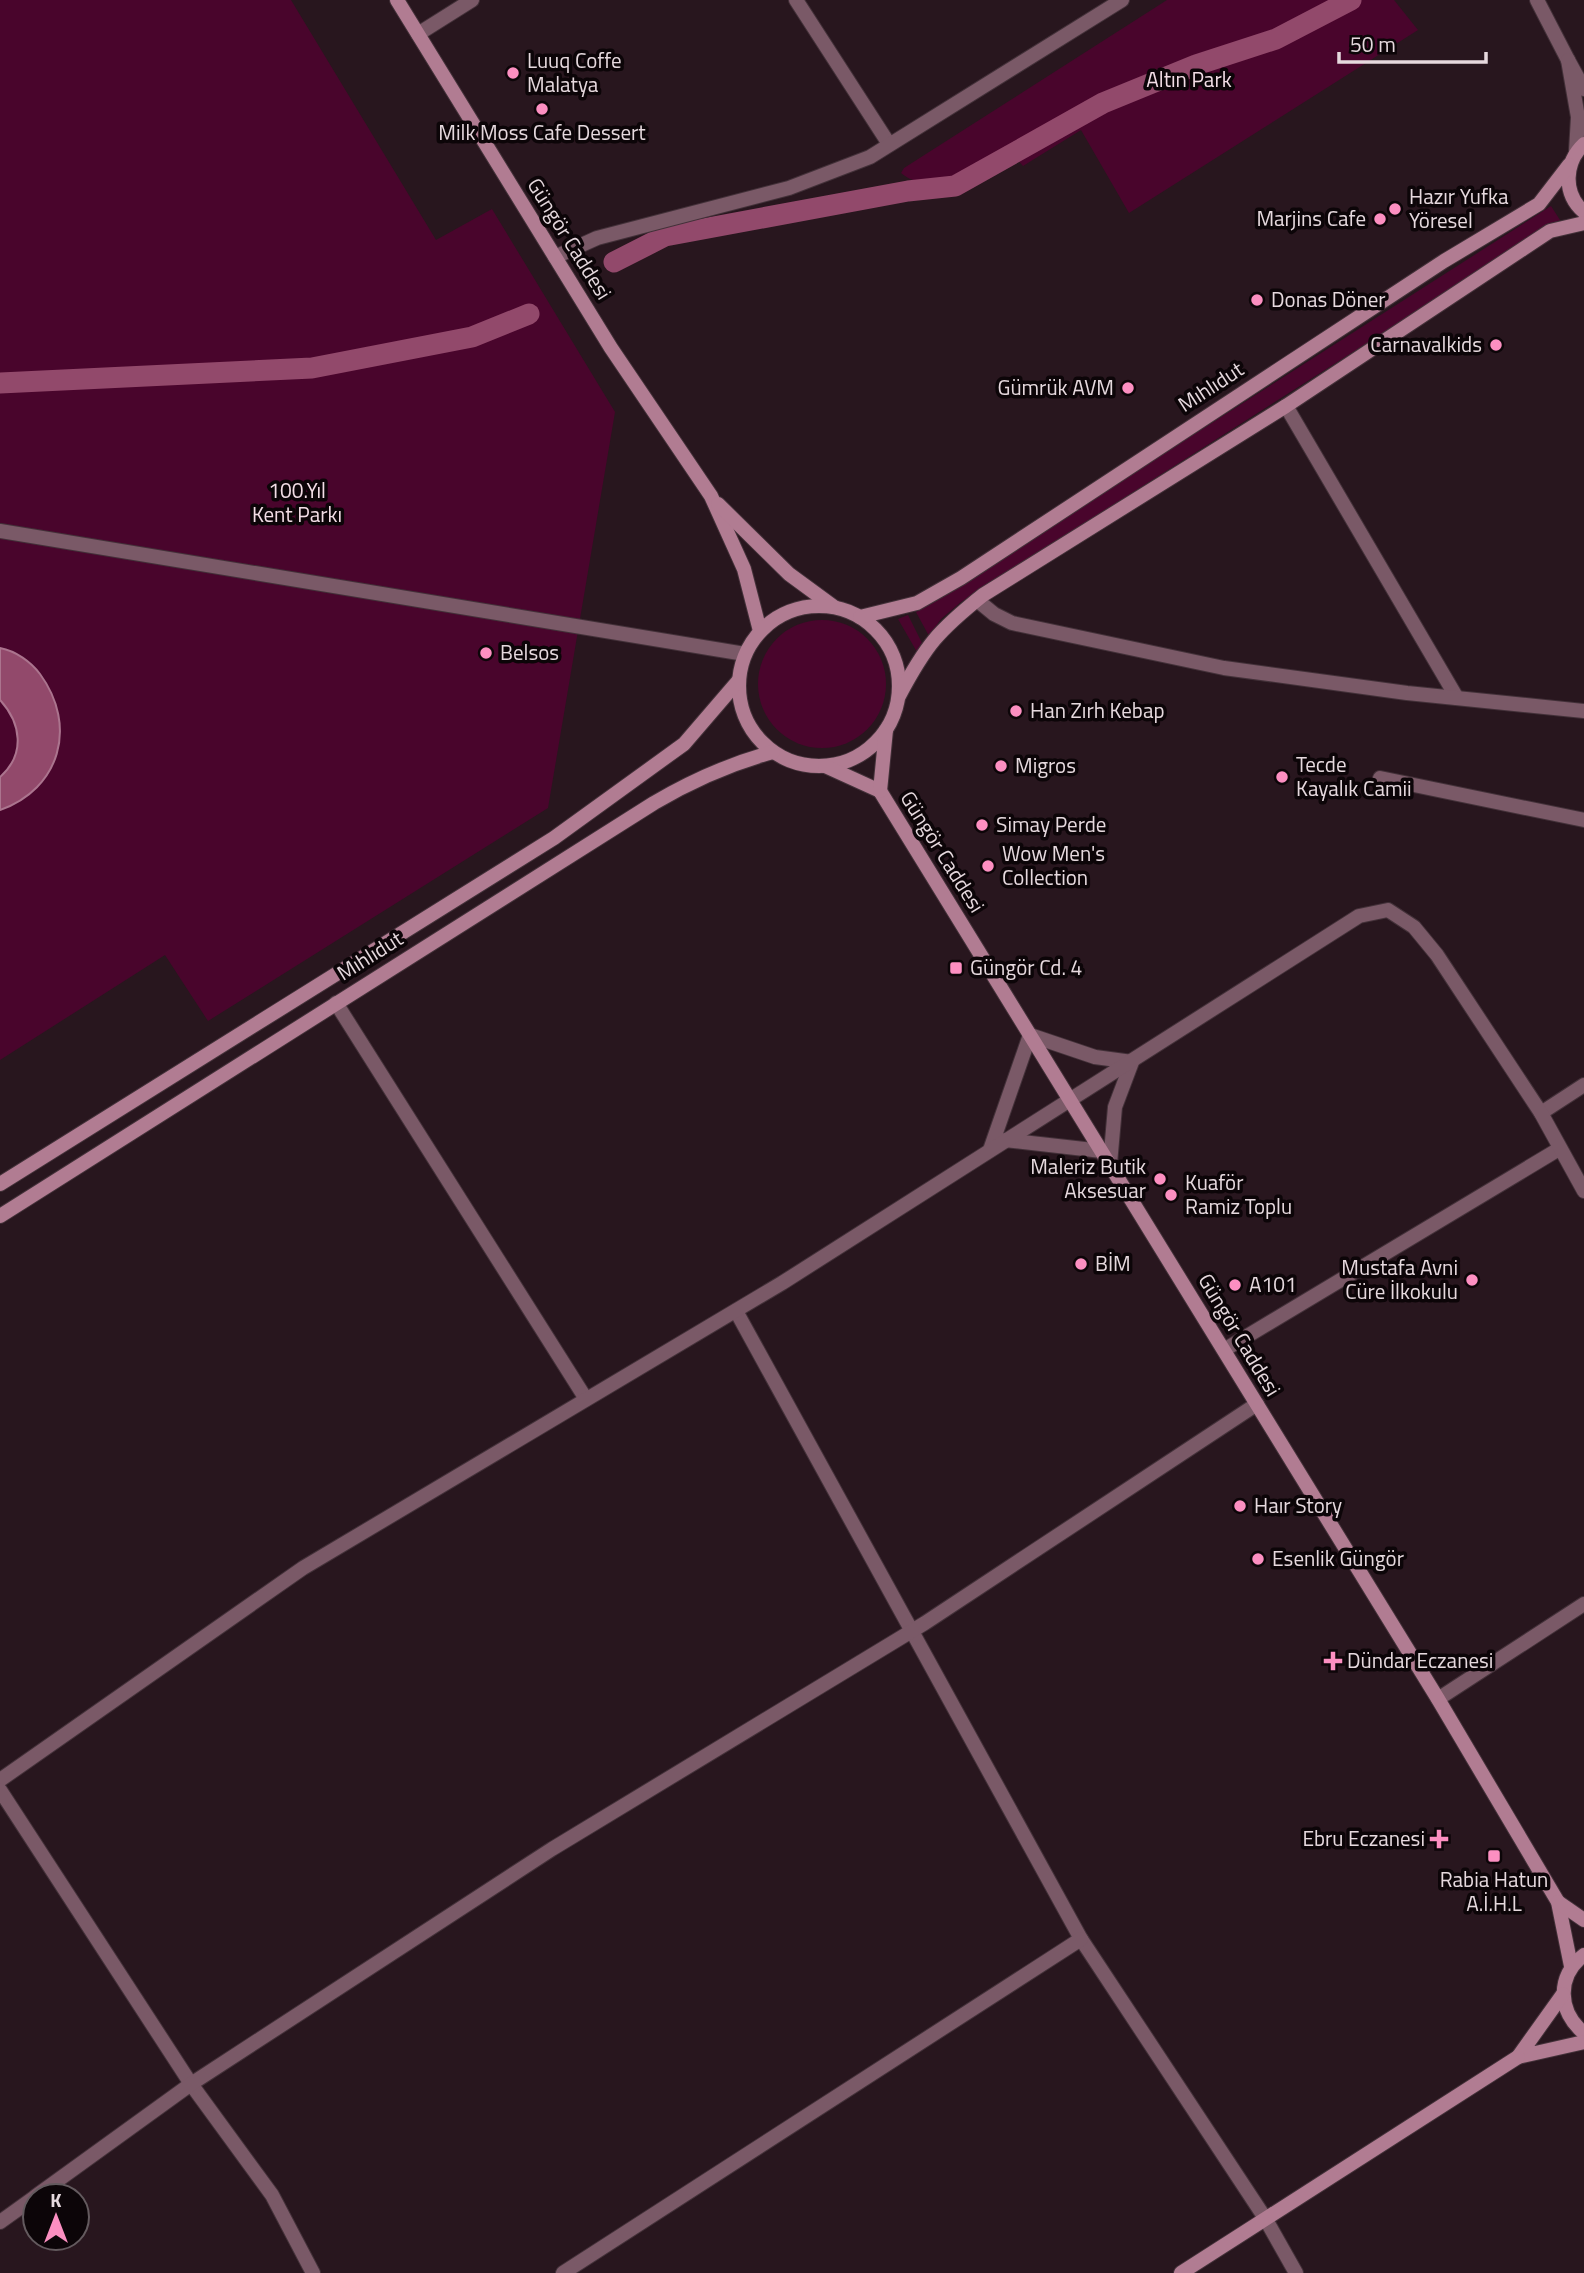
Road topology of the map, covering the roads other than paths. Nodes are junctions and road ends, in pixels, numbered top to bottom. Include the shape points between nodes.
1 (397, 0) edge
2 (472, 0) edge
3 (796, 0) edge
4 (1122, 0) edge
5 (1537, 0) edge
6 (418, 34) junction
7 (1568, 60) junction
8 (1584, 89) edge
9 (889, 144) junction
10 (1580, 148) edge
11 (1569, 165) junction
12 (1584, 212) edge
13 (1584, 223) edge
14 (555, 257) junction
15 (1286, 406) junction
16 (711, 496) junction
17 (0, 531) edge
18 (977, 600) junction
19 (835, 607) junction
20 (860, 617) junction
21 (760, 631) junction
22 (745, 654) junction
23 (739, 681) junction
24 (899, 696) junction
25 (1457, 698) junction
26 (1584, 711) edge
27 (886, 729) junction
28 (773, 752) junction
29 (825, 766) junction
30 (1380, 778) dead end
31 (880, 791) junction
32 (1584, 820) edge
33 (336, 1003) junction
34 (1030, 1035) junction
35 (1132, 1062) junction
36 (1584, 1085) edge
37 (1070, 1099) junction
38 (1541, 1113) junction
39 (1005, 1140) junction
40 (1559, 1149) junction
41 (990, 1150) junction
42 (1106, 1158) junction
43 (0, 1184) edge
44 (1584, 1191) edge
45 (0, 1216) edge
46 (736, 1311) junction
47 (1224, 1349) junction
48 (586, 1399) junction
49 (1257, 1404) junction
50 (1584, 1604) edge
51 (913, 1630) junction
52 (1438, 1699) junction
53 (0, 1780) edge
54 (0, 1790) edge
55 (1558, 1902) junction
56 (1584, 1920) edge
57 (1081, 1939) junction
58 (1584, 1955) edge
59 (1571, 1966) junction
60 (1563, 1994) junction
61 (1584, 2033) edge
62 (1584, 2042) edge
63 (1518, 2057) junction
64 (191, 2084) junction
65 (57, 2182) edge
66 (21, 2207) edge
67 (1265, 2218) junction
68 (0, 2222) edge
69 (313, 2273) edge
70 (563, 2273) edge
71 (1181, 2273) edge
72 (1296, 2273) edge

1 - 6 main road, Güngör Caddesi
2 - 6 street
3 - 9 street
4 - 9 street
5 - 7 street
6 - 14 main road, Güngör Caddesi
7 - 8 street
7 - 10 street
9 - 14 street via 870,157 789,188 597,238
10 - 11 main road, Mıhlıdut
11 - 12 main road via 1572,196
11 - 20 main road, Mıhlıdut via 1539,204 1432,268 961,578 917,603
13 - 15 main road via 1550,231
14 - 16 main road, Güngör Caddesi
15 - 18 main road
15 - 25 street
16 - 19 main road via 789,574
16 - 21 main road via 744,569
17 - 22 street
18 - 24 main road via 947,623 923,651
18 - 25 street via 1012,624 1224,668
19 - 20 main road
19 - 21 main road via 795,610
20 - 24 main road via 880,634 894,656
21 - 22 main road
22 - 23 main road
23 - 28 main road via 742,708 754,733
23 - 43 main road, Mıhlıdut via 684,744 554,838
24 - 27 main road
25 - 26 street
27 - 29 main road via 875,745 852,760
27 - 31 main road
28 - 29 main road via 798,764
28 - 33 main road, Mıhlıdut via 701,776
29 - 31 main road
30 - 32 street
31 - 34 main road, Güngör Caddesi
33 - 45 main road, Mıhlıdut
33 - 48 street
34 - 35 street via 1095,1057
34 - 37 main road, Güngör Caddesi
34 - 41 street
35 - 37 street
35 - 38 street via 1359,916 1388,910 1414,927 1437,955
35 - 42 street via 1115,1107
36 - 38 street
37 - 39 street
37 - 42 main road, Güngör Caddesi
38 - 40 street
39 - 41 street
39 - 42 street
40 - 44 street
40 - 47 street
41 - 46 street
42 - 47 main road, Güngör Caddesi
46 - 48 street
46 - 51 street
47 - 49 main road, Güngör Caddesi
48 - 53 street via 303,1568
49 - 51 street
49 - 52 main road, Güngör Caddesi
50 - 52 street
51 - 57 street
51 - 64 street via 552,1849
52 - 55 main road, Güngör Caddesi
54 - 64 street
55 - 56 main road
55 - 59 main road
57 - 67 street
57 - 70 street
58 - 59 main road
59 - 60 main road
60 - 61 main road via 1572,2022
60 - 63 main road
62 - 63 main road
63 - 67 main road
64 - 65 street
64 - 69 street via 272,2195
66 - 68 street
67 - 71 main road
67 - 72 street

